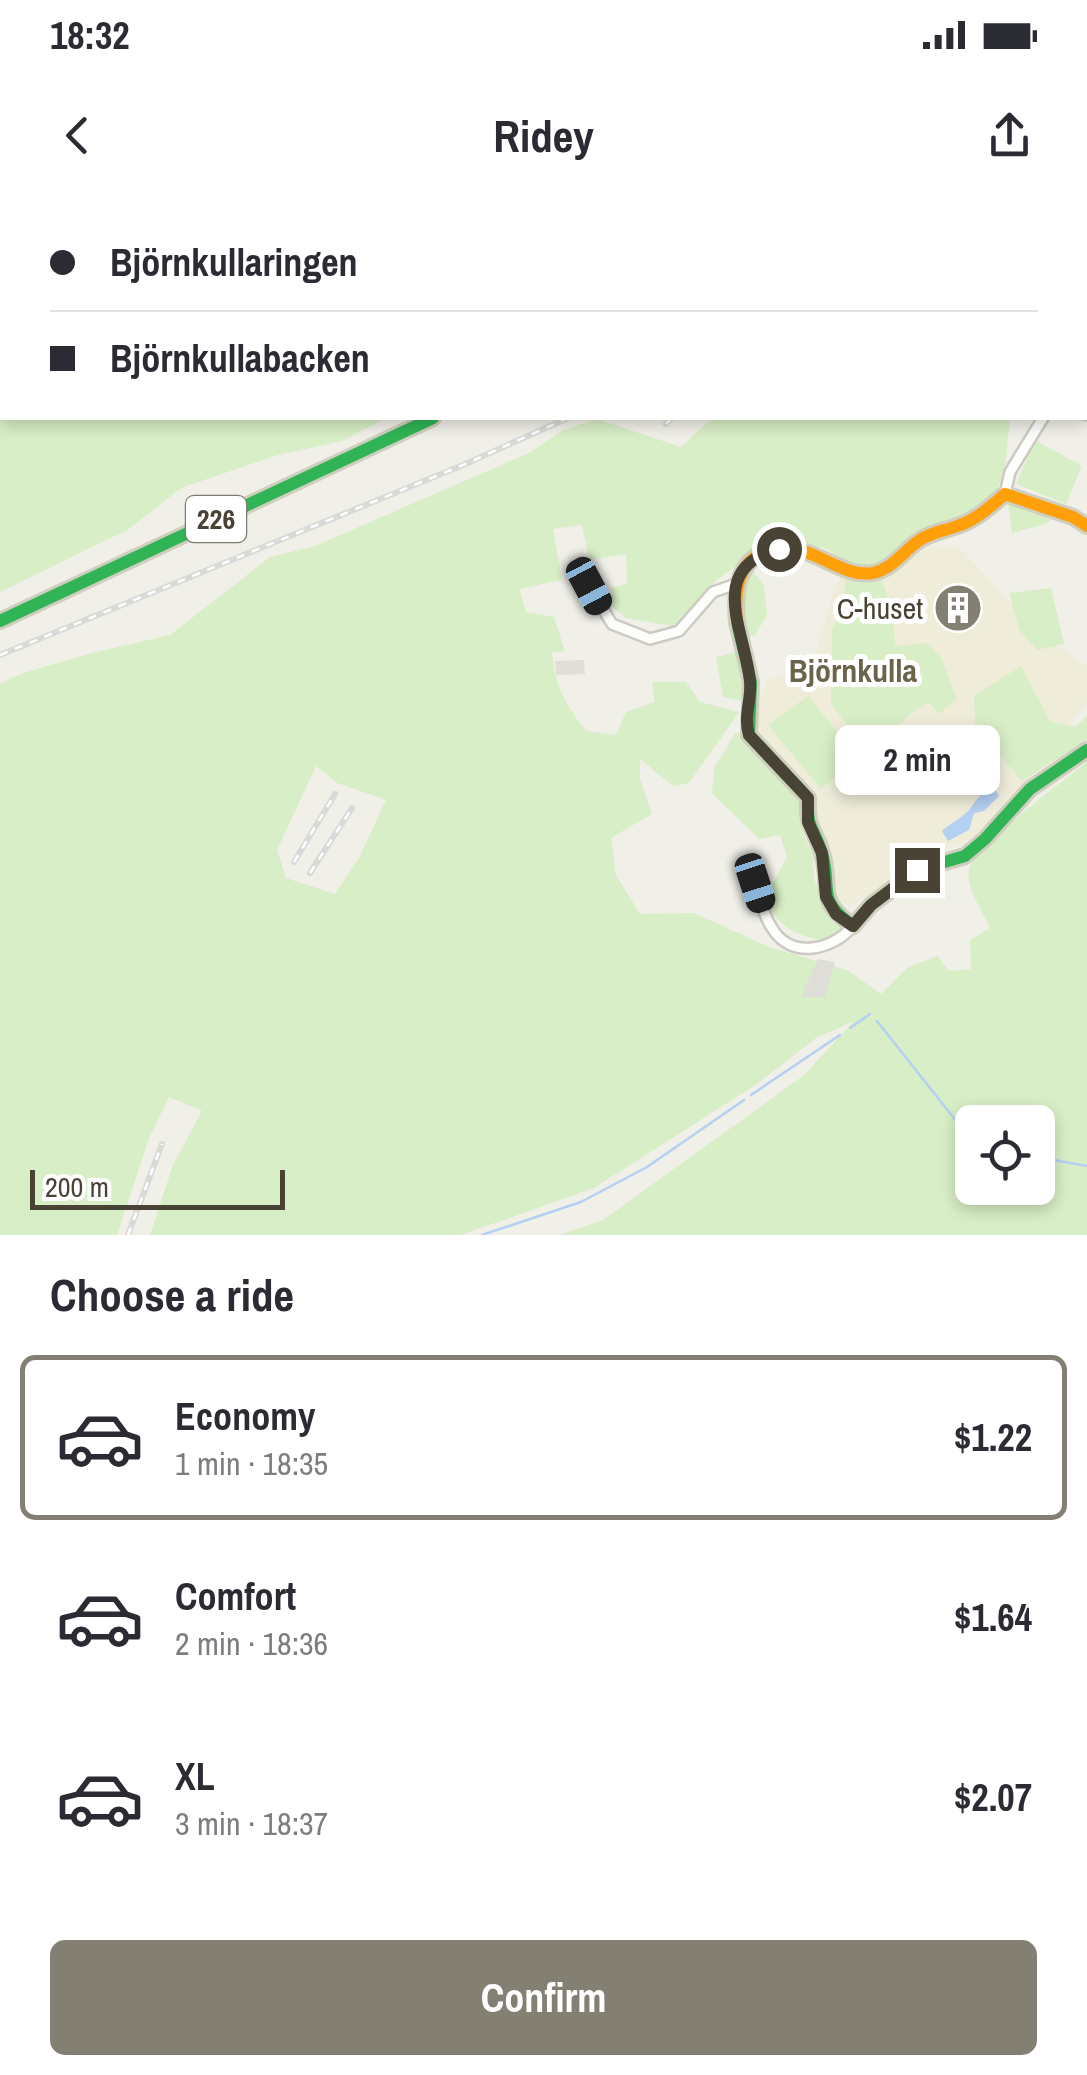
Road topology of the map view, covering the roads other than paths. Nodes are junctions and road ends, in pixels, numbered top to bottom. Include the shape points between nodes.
1 (429, 420) edge
2 (1042, 420) edge
3 (1004, 494) junction
4 (1087, 526) edge
5 (736, 584) junction
6 (589, 586) dead end
7 (0, 621) edge
8 (1087, 750) edge
9 (747, 884) dead end
10 (853, 926) junction

1 - 7 street, 226
2 - 3 street
3 - 4 street
3 - 5 street via 964,524 924,537 879,572 858,574 822,555 779,549 753,559
5 - 6 street via 713,592 679,631 650,638 616,627
5 - 10 street via 738,631 750,674 749,735 808,798 826,897
8 - 10 street via 1030,789 965,856 927,864
9 - 10 street via 755,883 770,926 788,942 823,948

